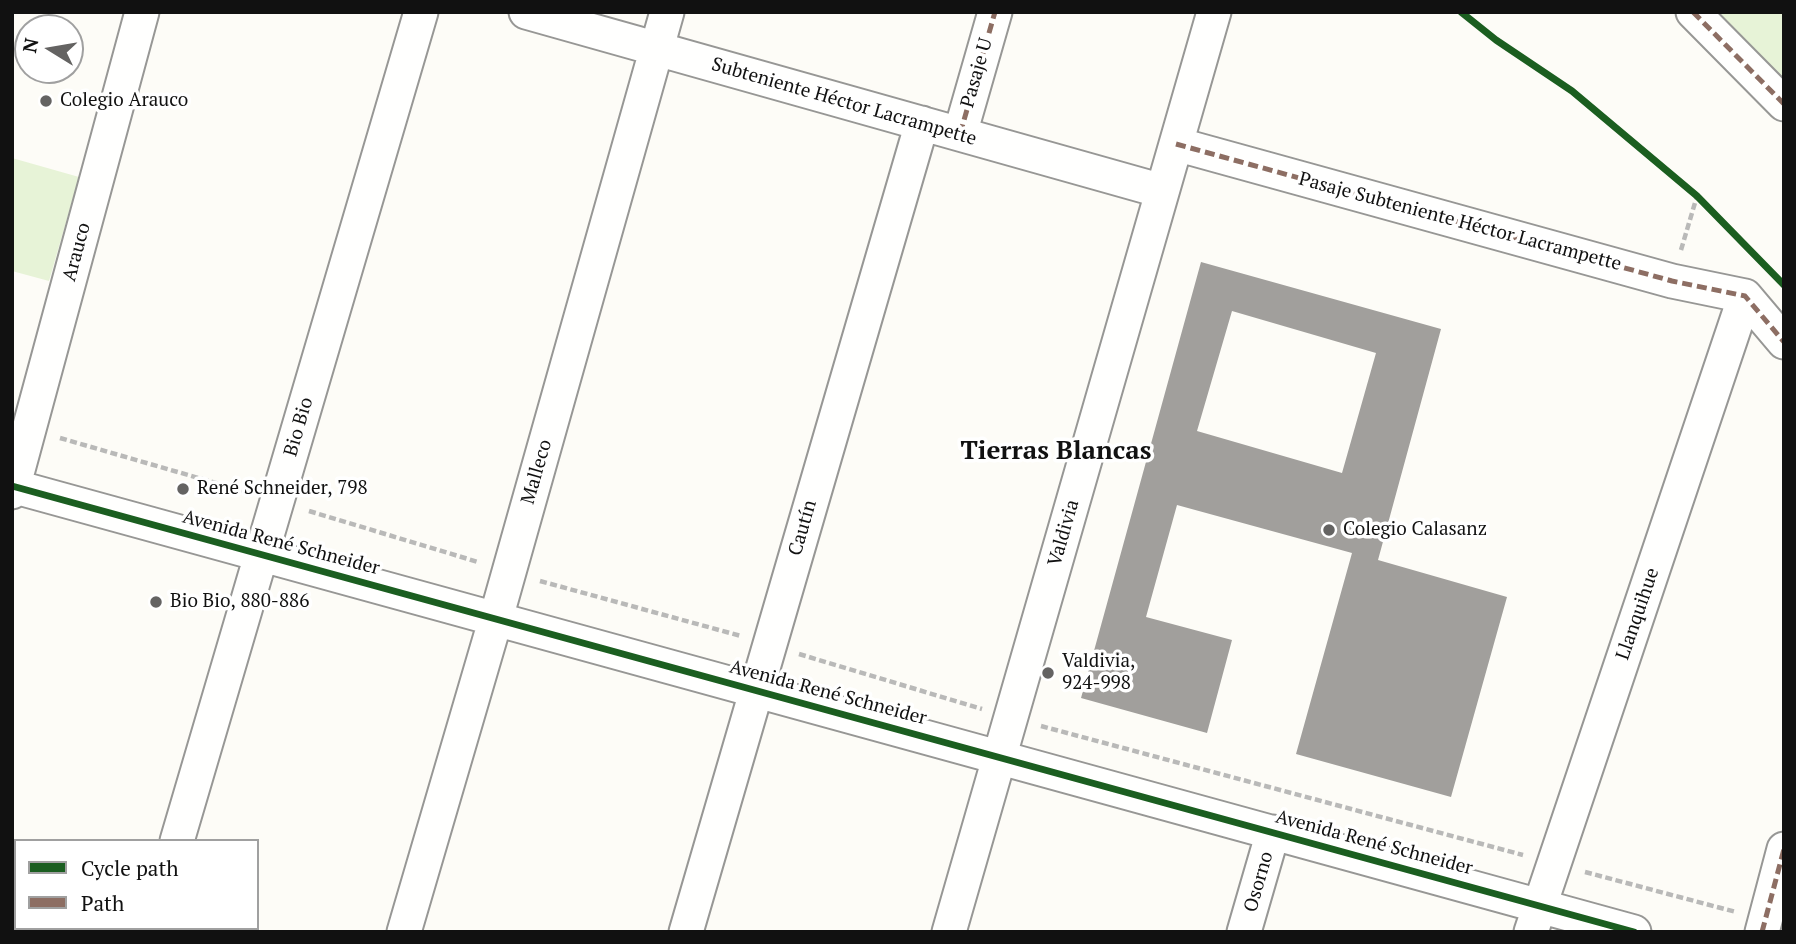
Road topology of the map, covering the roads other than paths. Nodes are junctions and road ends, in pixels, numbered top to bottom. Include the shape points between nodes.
1 (142, 12) edge
2 (421, 12) edge
3 (526, 12) edge
4 (667, 12) edge
5 (995, 12) edge
6 (1213, 12) edge
7 (1693, 12) edge
8 (656, 49) junction
9 (1784, 104) edge
10 (922, 123) junction
11 (960, 134) junction
12 (1176, 144) junction
13 (1162, 191) junction
14 (1745, 296) junction
15 (1784, 342) edge
16 (13, 488) edge
17 (262, 554) junction
18 (496, 618) junction
19 (756, 690) junction
20 (999, 756) junction
21 (1273, 832) junction
22 (178, 839) edge
23 (1784, 849) edge
24 (1535, 918) edge
25 (1763, 926) edge
26 (404, 932) edge
27 (685, 932) edge
28 (949, 932) edge
29 (1244, 932) edge
30 (1634, 932) edge

1 - 16 street, Arauco
2 - 17 street, Bio Bio
3 - 8 street, Subteniente Héctor Lacrampette
4 - 8 street, Malleco
5 - 11 street, Pasaje U
6 - 12 street, Valdivia
7 - 9 street
8 - 10 street, Subteniente Héctor Lacrampette
8 - 18 street, Malleco
10 - 11 street, Subteniente Héctor Lacrampette
10 - 19 street, Cautín
11 - 13 street, Subteniente Héctor Lacrampette
12 - 13 street, Valdivia
12 - 14 street, Pasaje Subteniente Héctor Lacrampette via 1672,281
13 - 20 street, Valdivia
14 - 15 street
14 - 24 street, Llanquihue
16 - 17 street, Avenida René Schneider
17 - 18 street, Avenida René Schneider
17 - 22 street, Bio Bio
18 - 19 street, Avenida René Schneider
18 - 26 street, Malleco
19 - 20 street, Avenida René Schneider
19 - 27 street, Cautín
20 - 21 street, Avenida René Schneider
20 - 28 street, Valdivia
21 - 24 street, Avenida René Schneider
21 - 29 street, Osorno
23 - 25 street
24 - 30 street, Avenida René Schneider

